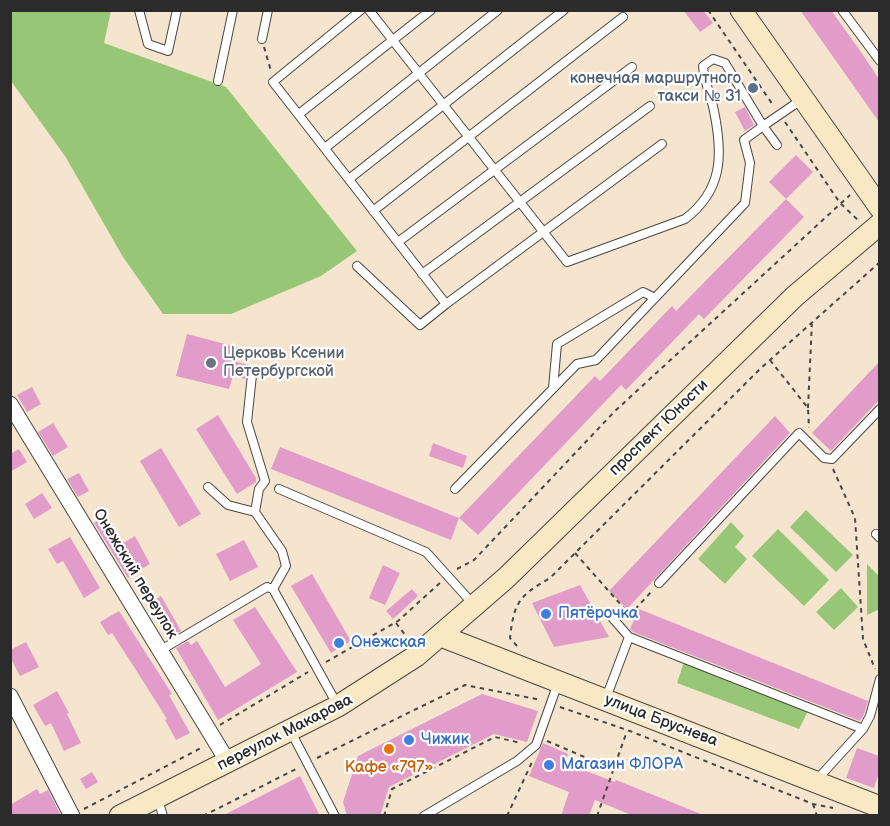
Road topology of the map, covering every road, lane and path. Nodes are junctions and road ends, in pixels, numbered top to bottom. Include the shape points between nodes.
1 (139, 10) edge
2 (177, 10) edge
3 (233, 10) edge
4 (268, 10) edge
5 (362, 10) edge
6 (369, 10) edge
7 (431, 10) edge
8 (498, 10) edge
9 (564, 10) edge
10 (741, 10) edge
11 (842, 10) edge
12 (623, 17) dead end
13 (262, 39) joint
14 (393, 41) junction
15 (879, 61) edge
16 (632, 67) dead end
17 (418, 73) junction
18 (218, 81) dead end
19 (273, 82) junction
20 (803, 98) junction
21 (443, 105) junction
22 (650, 106) dead end
23 (299, 114) junction
24 (763, 126) junction
25 (468, 137) junction
26 (662, 144) dead end
27 (777, 145) dead end
28 (325, 148) junction
29 (494, 170) junction
30 (349, 179) junction
31 (864, 184) junction
32 (519, 202) junction
33 (840, 203) junction
34 (879, 208) edge
35 (373, 211) junction
36 (874, 227) edge
37 (542, 231) junction
38 (398, 243) junction
39 (879, 262) edge
40 (357, 266) dead end
41 (422, 274) junction
42 (655, 298) junction
43 (446, 304) junction
44 (812, 321) junction
45 (770, 360) junction
46 (252, 375) dead end
47 (553, 389) junction
48 (10, 404) edge
49 (808, 408) junction
50 (879, 409) edge
51 (809, 435) dead end
52 (832, 459) junction
53 (208, 487) dead end
54 (279, 489) dead end
55 (455, 489) dead end
56 (255, 512) junction
57 (575, 553) junction
58 (448, 575) junction
59 (659, 583) joint
60 (273, 590) junction
61 (475, 606) junction
62 (609, 614) dead end
63 (630, 615) junction
64 (619, 625) junction
65 (441, 636) junction
66 (629, 637) junction
67 (161, 650) junction
68 (521, 651) dead end
69 (315, 668) junction
70 (879, 680) edge
71 (559, 682) junction
72 (10, 696) edge
73 (606, 699) junction
74 (338, 706) junction
75 (862, 729) junction
76 (627, 730) dead end
77 (290, 731) junction
78 (211, 734) junction
79 (543, 739) dead end
80 (528, 745) dead end
81 (534, 758) dead end
82 (228, 762) junction
83 (295, 762) dead end
84 (298, 768) dead end
85 (614, 769) junction
86 (819, 782) junction
87 (813, 804) dead end
88 (160, 806) edge
89 (869, 806) edge
90 (74, 816) edge
91 (120, 816) edge
92 (335, 816) edge
93 (384, 816) edge
94 (424, 816) edge
95 (507, 816) edge
96 (597, 816) edge
97 (817, 816) edge

1 - 2 lane via 148,44 168,51
3 - 18 lane
4 - 13 lane
5 - 19 lane
6 - 14 lane
7 - 14 lane
8 - 17 lane
9 - 21 lane
10 - 20 main road
11 - 15 lane
12 - 25 lane
13 - 19 path
14 - 17 lane
14 - 23 lane
16 - 29 lane
17 - 21 lane
17 - 28 lane
19 - 23 lane
20 - 24 lane
20 - 31 main road
21 - 25 lane
21 - 30 lane
22 - 32 lane
23 - 28 lane
24 - 27 lane
24 - 37 lane via 725,63 713,59 703,66 714,110 719,167 700,207 685,219 567,262
24 - 42 lane via 744,140 750,163 745,203
25 - 29 lane
25 - 35 lane
26 - 37 lane
28 - 30 lane
29 - 32 lane
29 - 38 lane
30 - 35 lane
31 - 33 path
31 - 34 main road
32 - 37 lane
32 - 41 lane
33 - 36 path
33 - 58 path via 615,411 474,560
35 - 38 lane
36 - 61 main road, проспект Юности via 795,296
37 - 43 lane
38 - 41 lane
39 - 44 path
40 - 43 lane via 420,325
41 - 43 lane
42 - 47 lane via 596,360 577,364
42 - 47 lane via 643,292 557,344
44 - 45 path
44 - 49 path
45 - 49 path
45 - 57 path
46 - 56 lane via 247,422 265,481
47 - 55 lane
48 - 67 street, Онежский переулок
49 - 51 path
50 - 52 lane
52 - 59 lane via 824,458 799,433
52 - 70 path via 833,470 855,518 863,639
53 - 56 lane via 228,505
54 - 58 lane via 426,552
56 - 60 lane via 282,551 286,566
57 - 63 path
57 - 68 path via 517,602 510,638
58 - 61 lane
58 - 69 path via 398,621
59 - 63 path
60 - 67 lane via 267,587
60 - 69 lane
61 - 65 main road, проспект Юности
62 - 64 lane
63 - 64 path
64 - 66 lane
65 - 71 main road, улица Бруснева
65 - 74 main road, переулок Макарова via 387,677
66 - 73 lane
66 - 75 lane
67 - 78 street, Онежский переулок
69 - 74 lane
69 - 78 path
70 - 75 lane via 870,716
71 - 73 main road, улица Бруснева
71 - 94 lane via 536,745 517,761
72 - 90 street
73 - 86 main road, улица Бруснева
74 - 77 main road, переулок Макарова
75 - 86 lane
76 - 85 path
77 - 82 main road, переулок Макарова
77 - 92 lane
78 - 82 street, Онежский переулок
78 - 90 path via 199,751
79 - 85 path
80 - 93 path via 495,737 392,789
81 - 95 path
82 - 88 main road, переулок Макарова
83 - 84 path
85 - 96 path
86 - 89 main road, улица Бруснева
87 - 97 path
88 - 91 main road, переулок Макарова

